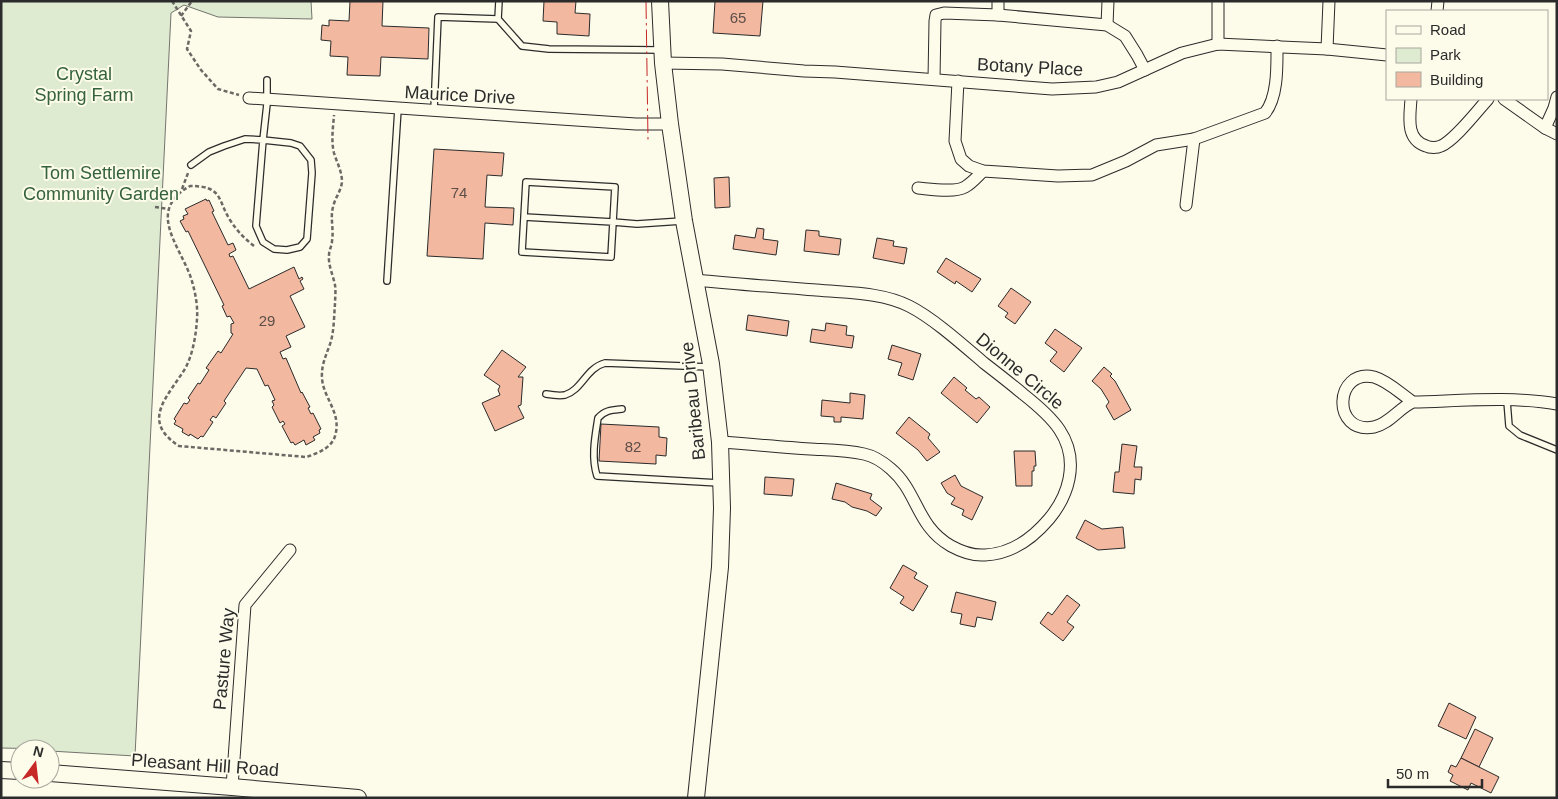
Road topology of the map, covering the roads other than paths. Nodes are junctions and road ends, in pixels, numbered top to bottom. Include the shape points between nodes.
1 (500, 1) edge
2 (660, 1) edge
3 (998, 1) edge
4 (1108, 1) edge
5 (1218, 1) edge
6 (1329, 1) edge
7 (998, 15) junction
8 (498, 19) junction
9 (1107, 25) junction
10 (1218, 44) junction
11 (1277, 46) junction
12 (1327, 49) junction
13 (1386, 55) edge
14 (663, 57) junction
15 (1144, 70) junction
16 (934, 79) junction
17 (267, 80) dead end
18 (958, 81) junction
19 (1557, 97) edge
20 (249, 98) road end
21 (267, 99) junction
22 (1411, 100) edge
23 (1487, 100) edge
24 (1505, 100) edge
25 (398, 109) junction
26 (434, 110) junction
27 (670, 124) junction
28 (1545, 128) junction
29 (1557, 134) edge
30 (1194, 139) junction
31 (263, 140) junction
32 (191, 165) road end
33 (983, 171) junction
34 (918, 188) dead end
35 (1186, 205) dead end
36 (524, 218) junction
37 (684, 221) junction
38 (613, 222) junction
39 (695, 280) junction
40 (387, 281) dead end
41 (712, 367) junction
42 (546, 394) dead end
43 (1507, 401) junction
44 (1413, 402) junction
45 (1557, 404) edge
46 (622, 409) dead end
47 (720, 442) junction
48 (1557, 450) edge
49 (721, 483) junction
50 (290, 550) dead end
51 (60, 774) edge
52 (232, 787) junction
53 (358, 798) edge
54 (696, 798) edge

1 - 8 lane
2 - 14 street, Baribeau Drive
3 - 7 street
4 - 9 street
5 - 10 street
6 - 12 street
7 - 9 street
7 - 16 street via 936,15
8 - 14 lane via 522,46 532,49
8 - 26 lane via 438,17
9 - 15 street via 1125,36
10 - 11 street, Botany Place
10 - 15 street, Botany Place via 1182,53
11 - 12 street, Botany Place
11 - 30 street via 1274,95 1266,113
12 - 13 street, Botany Place
14 - 16 street, Botany Place via 804,71
14 - 27 street, Baribeau Drive
15 - 18 street, Botany Place via 1096,88 1052,89
16 - 18 street, Botany Place
17 - 21 lane
18 - 33 street via 955,141 961,159
19 - 28 street
20 - 21 street, Maurice Drive
21 - 25 street, Maurice Drive
21 - 31 lane
22 - 23 street via 1412,136 1428,147 1440,147 1453,138
24 - 28 street
25 - 26 street, Maurice Drive
25 - 40 lane
26 - 27 street, Maurice Drive
27 - 37 street, Baribeau Drive
28 - 29 street
30 - 33 street via 1156,145 1126,162 1092,175
30 - 35 street
31 - 31 lane via 256,226 263,242 274,249 300,247 307,239 311,160 300,146
31 - 32 lane via 245,139 224,146
33 - 34 street via 963,188
36 - 38 lane
36 - 38 lane via 522,252 602,257 612,257
36 - 38 lane via 526,182 615,187
37 - 38 lane
37 - 39 street, Baribeau Drive
39 - 41 street, Baribeau Drive
39 - 47 street, Dionne Circle via 869,295 910,306 1043,409 1064,437 1071,462 1066,490 1044,525 1014,548 981,555 961,552 935,535 903,481 875,458 864,454
41 - 42 lane via 597,365 566,395
41 - 47 street, Baribeau Drive
43 - 44 street
43 - 45 street
43 - 48 lane via 1509,426 1520,435
44 - 44 street via 1387,421 1366,428 1348,419 1342,397 1348,386 1366,376 1384,382
46 - 49 lane via 609,410 598,418 594,456 597,476
47 - 49 street, Baribeau Drive
49 - 54 street, Baribeau Drive via 720,567
50 - 52 street, Pasture Way via 245,605
51 - 52 street, Pleasant Hill Road
52 - 53 street, Pleasant Hill Road

